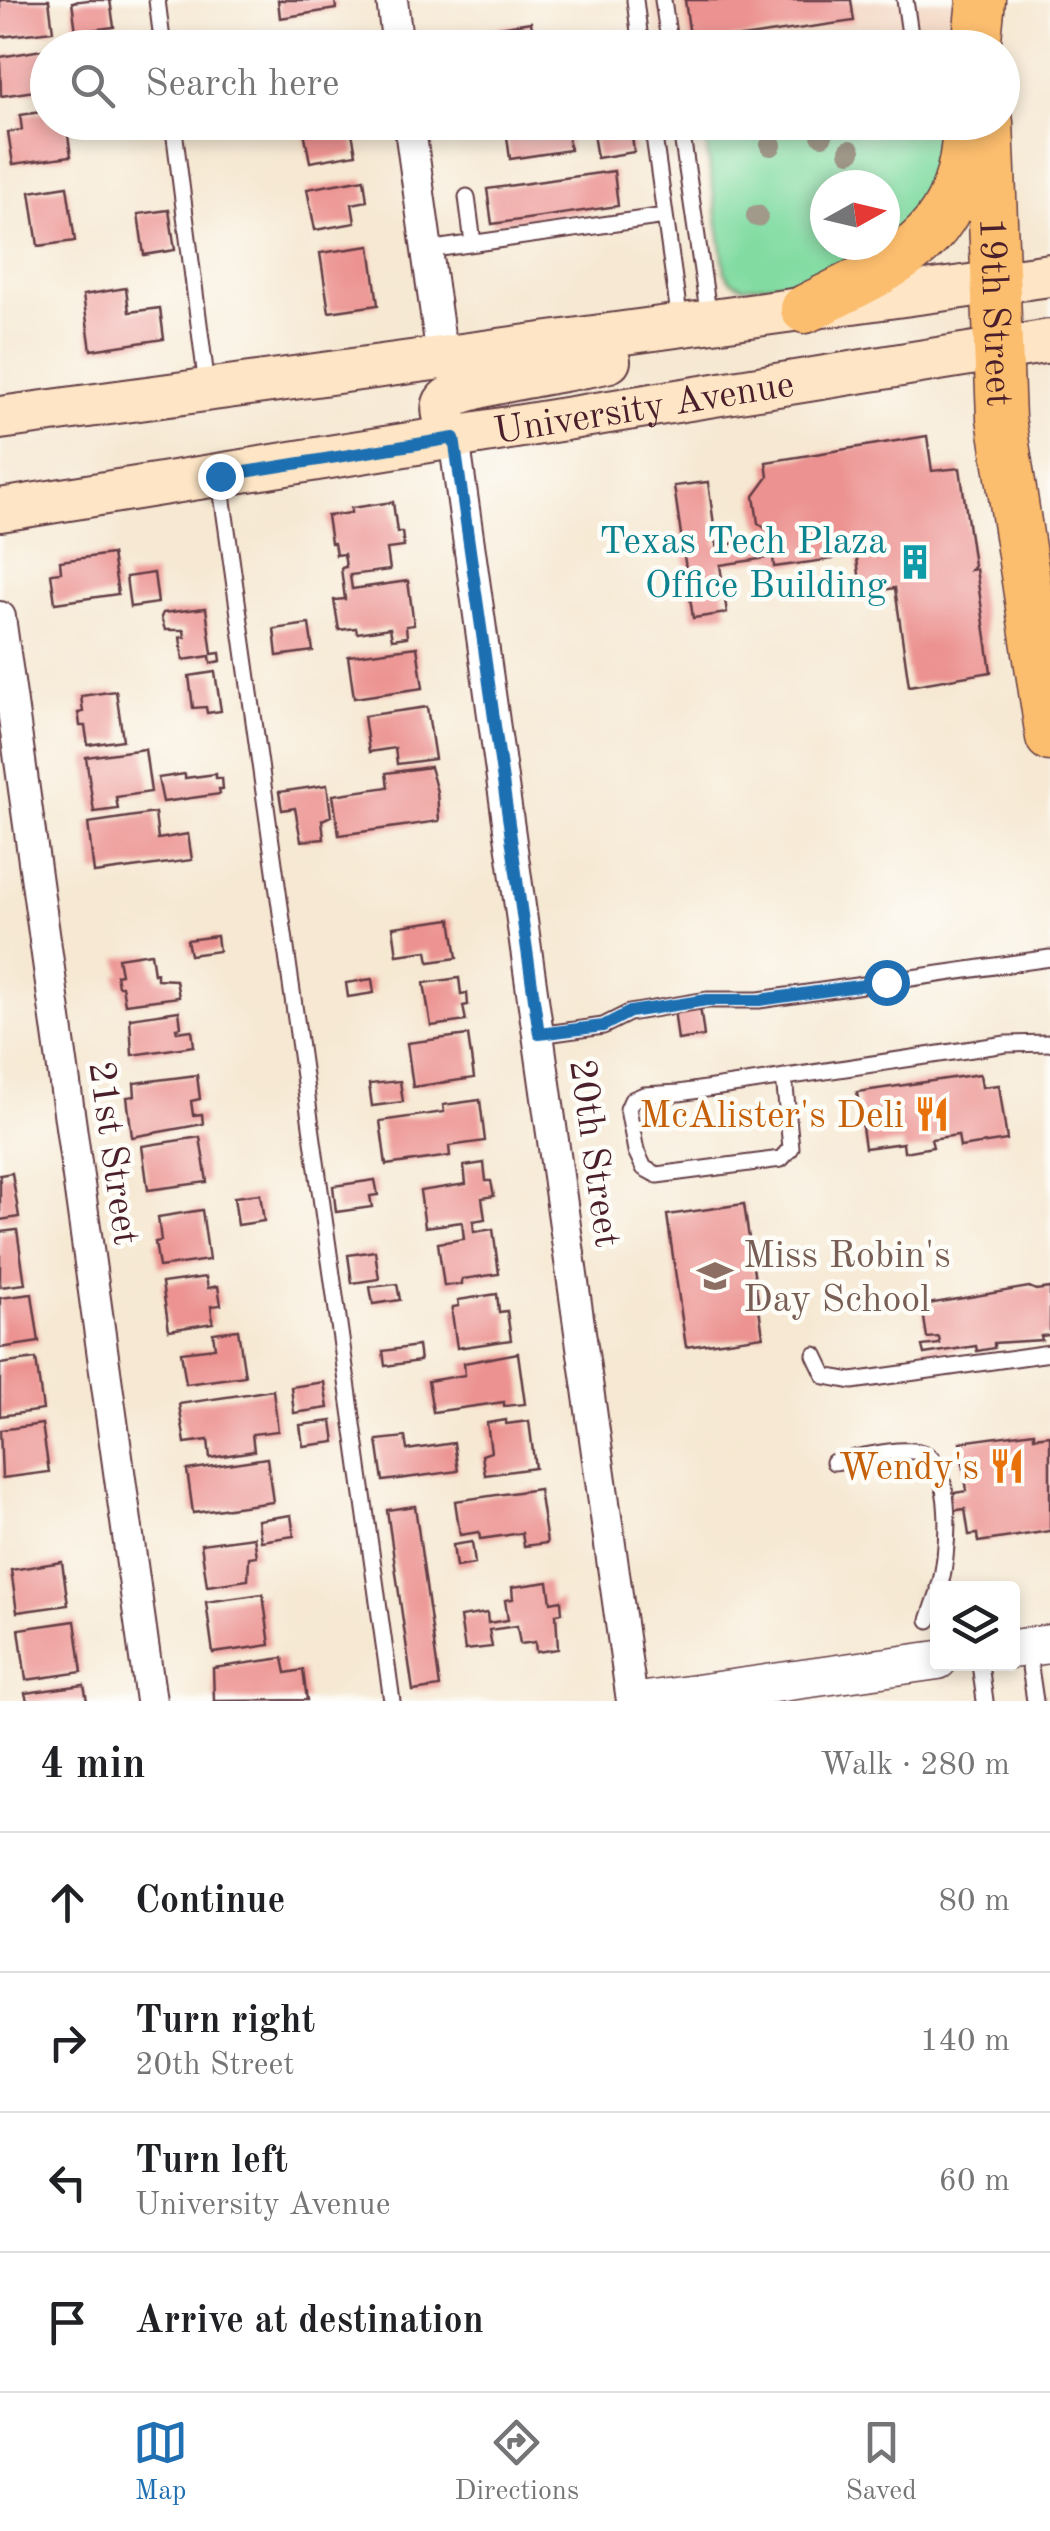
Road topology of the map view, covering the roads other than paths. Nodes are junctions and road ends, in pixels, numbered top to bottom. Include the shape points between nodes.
1 (157, 0) edge
2 (392, 0) edge
3 (635, 0) edge
4 (663, 0) edge
5 (905, 0) edge
6 (983, 0) edge
7 (161, 30) edge
8 (396, 30) edge
9 (639, 30) edge
10 (667, 30) edge
11 (909, 30) edge
12 (979, 30) edge
13 (985, 30) edge
14 (175, 140) edge
15 (411, 140) edge
16 (654, 140) edge
17 (682, 140) edge
18 (967, 140) edge
19 (989, 140) edge
20 (467, 198) dead end
21 (665, 216) junction
22 (473, 243) junction
23 (426, 250) junction
24 (1050, 275) edge
25 (994, 282) junction
26 (804, 308) junction
27 (704, 323) junction
28 (1050, 341) edge
29 (998, 350) junction
30 (442, 357) junction
31 (208, 390) junction
32 (0, 418) edge
33 (454, 438) junction
34 (220, 476) junction
35 (0, 510) edge
36 (0, 617) edge
37 (1050, 737) edge
38 (1050, 958) edge
39 (539, 1034) junction
40 (1050, 1043) edge
41 (784, 1077) junction
42 (1050, 1353) edge
43 (814, 1355) dead end
44 (834, 1462) dead end
45 (940, 1581) edge
46 (930, 1617) edge
47 (929, 1620) dead end
48 (1030, 1647) edge
49 (930, 1661) edge
50 (981, 1671) edge
51 (740, 1694) edge
52 (151, 1701) edge
53 (392, 1701) edge
54 (632, 1701) edge
55 (646, 1701) edge
56 (985, 1701) edge
57 (1035, 1701) edge

1 - 7 lane
2 - 8 street
3 - 9 lane
4 - 10 lane
5 - 11 lane
6 - 12 main road
6 - 13 main road
14 - 31 lane
15 - 23 street
16 - 21 lane
17 - 27 lane
18 - 26 main road via 966,164 942,219 915,248
19 - 25 main road, 19th Street
20 - 22 lane
21 - 22 lane
21 - 27 lane
22 - 23 lane
23 - 30 street
24 - 25 main road, University Avenue
25 - 26 main road, University Avenue
25 - 29 main road, 19th Street
26 - 27 main road, University Avenue
27 - 30 main road, University Avenue
27 - 33 main road via 604,363 452,395 442,412
28 - 29 main road, University Avenue
29 - 33 main road, University Avenue
29 - 37 main road, 19th Street via 1001,418
30 - 31 main road, University Avenue
31 - 32 main road, University Avenue
33 - 34 main road, University Avenue
33 - 39 street, 20th Street
34 - 35 main road, University Avenue
34 - 53 lane
36 - 52 street, 21st Street
38 - 39 lane via 760,1000 707,1000
39 - 54 street, 20th Street
40 - 41 lane
41 - 41 lane via 632,1100 628,1108 644,1168 656,1175 781,1159 791,1148
42 - 43 lane via 852,1381 825,1376
44 - 45 lane via 909,1451 934,1461 949,1544
46 - 47 lane
48 - 57 lane
49 - 51 street
50 - 56 lane
51 - 55 street

